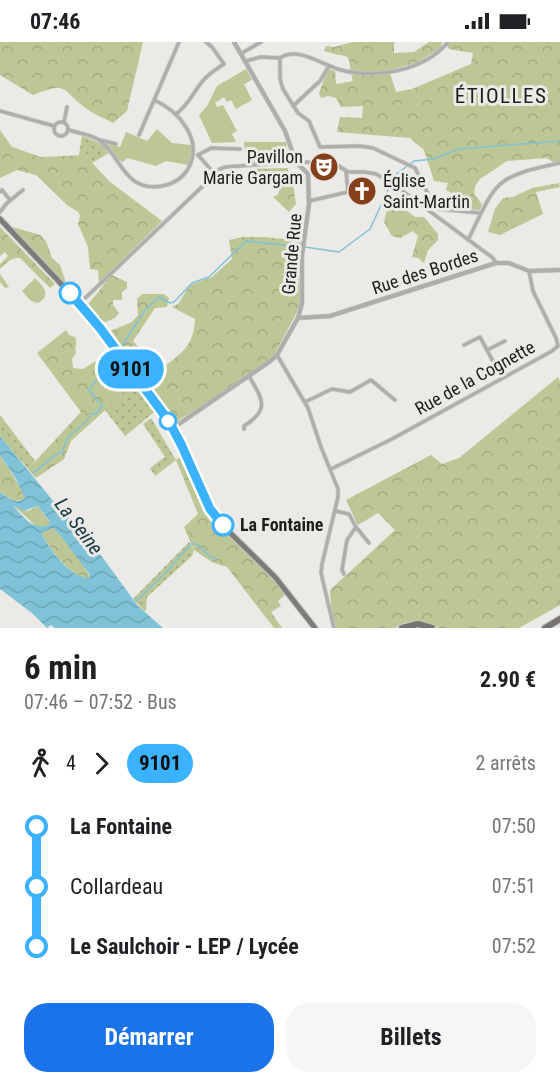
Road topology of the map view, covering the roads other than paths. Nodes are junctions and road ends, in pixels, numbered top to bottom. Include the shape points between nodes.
1 (178, 42) edge
2 (206, 42) edge
3 (234, 42) edge
4 (261, 42) edge
5 (448, 42) edge
6 (242, 53) junction
7 (280, 58) junction
8 (246, 61) junction
9 (329, 66) junction
10 (154, 100) junction
11 (293, 106) junction
12 (67, 107) dead end
13 (0, 111) edge
14 (176, 114) junction
15 (64, 122) junction
16 (54, 126) junction
17 (69, 130) junction
18 (139, 135) dead end
19 (99, 139) junction
20 (116, 144) dead end
21 (240, 149) dead end
22 (196, 155) junction
23 (296, 162) junction
24 (560, 163) edge
25 (346, 171) junction
26 (213, 172) junction
27 (23, 190) dead end
28 (0, 192) edge
29 (405, 194) junction
30 (10, 200) junction
31 (309, 201) junction
32 (395, 207) dead end
33 (0, 212) edge
34 (481, 213) junction
35 (0, 219) edge
36 (468, 240) junction
37 (496, 263) junction
38 (560, 270) edge
39 (529, 271) junction
40 (80, 303) junction
41 (298, 318) junction
42 (505, 341) dead end
43 (464, 345) dead end
44 (559, 345) edge
45 (487, 350) junction
46 (277, 356) junction
47 (249, 376) junction
48 (502, 378) junction
49 (395, 400) dead end
50 (305, 402) junction
51 (173, 428) junction
52 (244, 429) dead end
53 (331, 469) junction
54 (335, 511) junction
55 (356, 528) junction
56 (369, 543) dead end
57 (344, 574) dead end
58 (560, 619) edge
59 (315, 628) edge
60 (334, 628) edge
61 (402, 628) edge
62 (410, 628) edge
63 (423, 628) edge
64 (432, 628) edge
65 (545, 628) edge

1 - 10 street
2 - 14 street via 224,64 201,82 194,96
3 - 6 street, Grande Rue
4 - 6 street
5 - 9 street via 419,63 390,72 355,73
6 - 8 street, Grande Rue
7 - 8 street
7 - 9 street via 292,53
7 - 11 street via 280,80
8 - 23 street, Grande Rue via 285,132
9 - 11 street via 320,81
10 - 14 street
10 - 18 street
11 - 34 street via 309,121 320,147 373,148 409,165 439,209
12 - 15 street
13 - 16 street
14 - 22 street via 187,129
15 - 16 street
15 - 17 street
16 - 17 street via 59,136
17 - 19 street
19 - 20 street
19 - 22 street via 131,178 145,186 177,182
21 - 22 street via 211,147
22 - 26 street
23 - 25 street via 334,163
23 - 26 street via 225,167
23 - 31 street, Grande Rue via 308,174
24 - 34 street via 507,177 490,194
25 - 29 street via 365,172 387,180
25 - 31 street via 348,192
26 - 40 street
27 - 30 street
28 - 30 street
29 - 32 street
29 - 36 street
30 - 33 street
31 - 41 street, Grande Rue
34 - 36 street
35 - 40 main road
36 - 37 street
37 - 39 street, Rue des Bordes via 509,263
37 - 41 street, Rue des Bordes via 330,316
38 - 39 street, Rue des Bordes
39 - 44 street, Rue de la Cognette via 533,291
40 - 51 main road
41 - 46 street
42 - 45 street
43 - 45 street via 480,337
44 - 48 street, Rue de la Cognette
45 - 48 street
46 - 47 street
46 - 50 street
47 - 51 street
47 - 52 street via 262,409
48 - 53 street, Rue de la Cognette
49 - 50 street via 371,380 350,392 332,389
50 - 53 street
51 - 59 main road via 213,513 275,577
53 - 54 street via 338,489
54 - 55 street via 349,514
54 - 60 street via 321,573
55 - 56 street
55 - 57 street via 347,540
58 - 65 highway
61 - 64 highway via 418,624
62 - 63 highway

